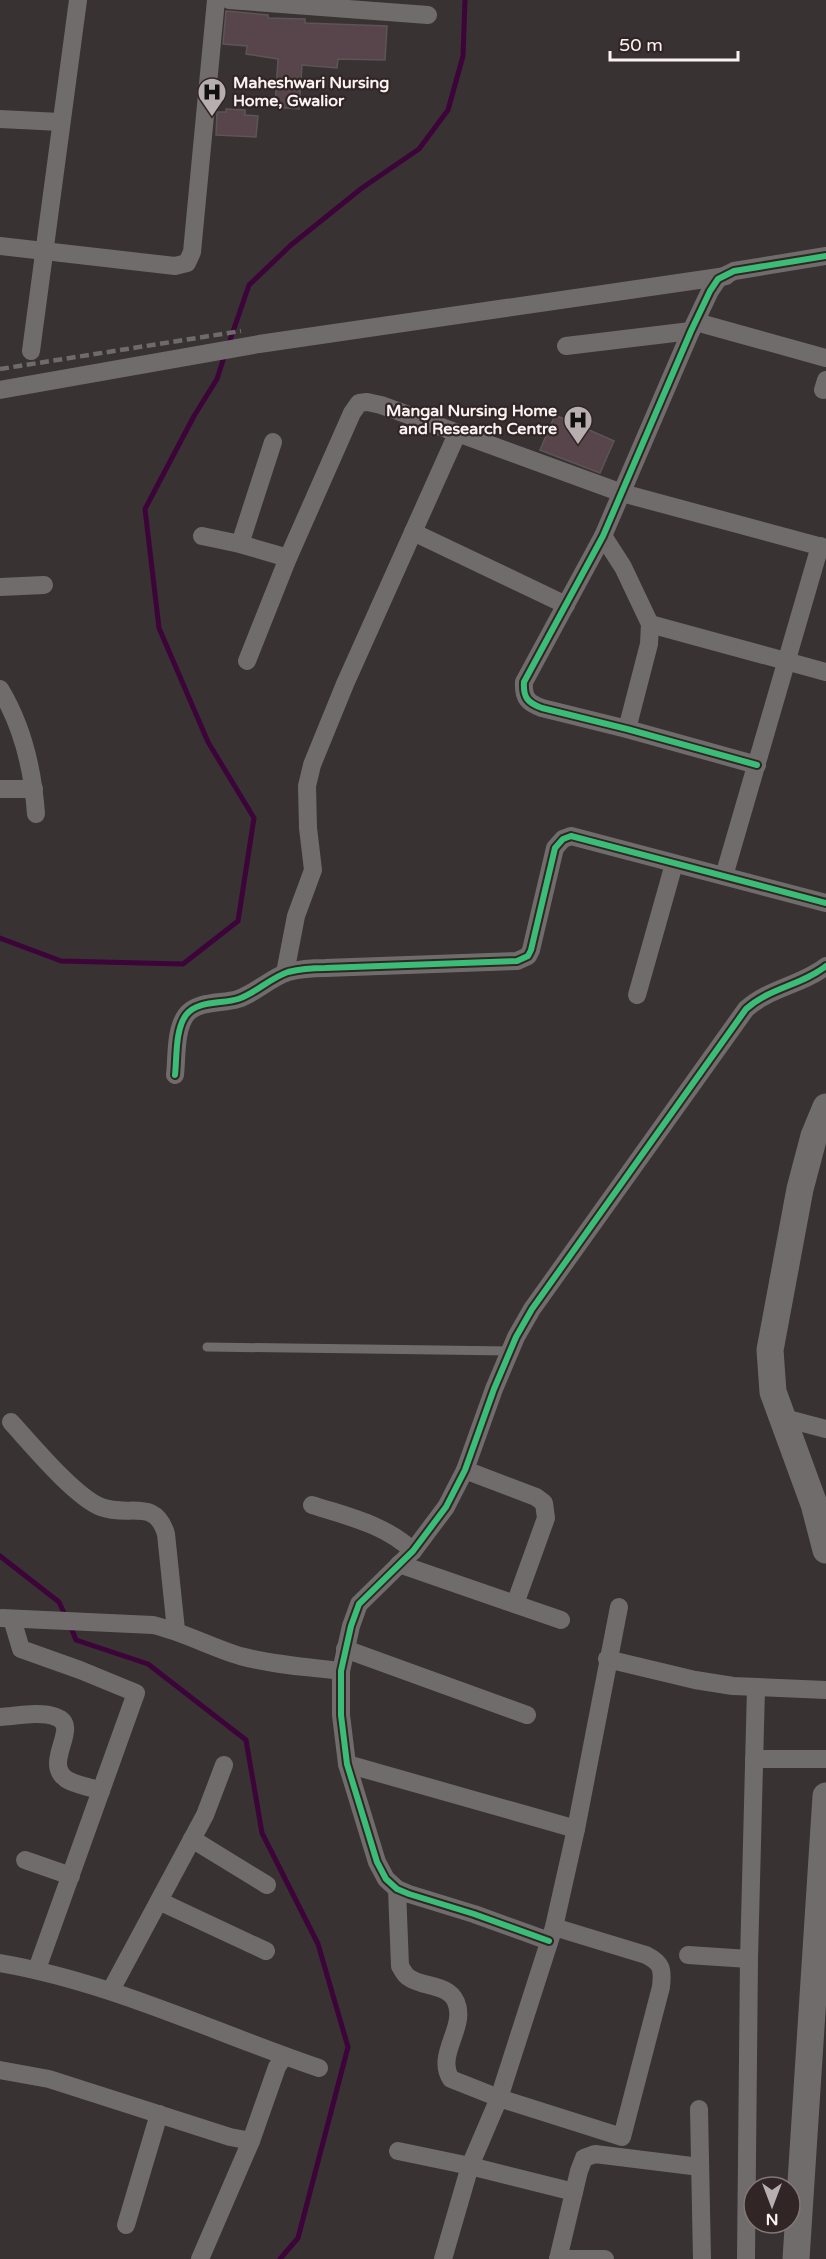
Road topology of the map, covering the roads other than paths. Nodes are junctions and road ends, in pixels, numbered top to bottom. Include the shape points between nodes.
1 (78, 0) edge
2 (216, 0) edge
3 (229, 0) edge
4 (428, 15) dead end
5 (0, 119) edge
6 (60, 122) junction
7 (0, 246) edge
8 (43, 249) junction
9 (826, 256) edge
10 (726, 276) junction
11 (694, 326) junction
12 (566, 346) dead end
13 (31, 351) dead end
14 (826, 358) edge
15 (0, 390) edge
16 (457, 434) junction
17 (273, 442) dead end
18 (622, 493) junction
19 (413, 532) junction
20 (202, 536) dead end
21 (603, 536) junction
22 (240, 544) junction
23 (823, 547) edge
24 (288, 558) junction
25 (44, 585) dead end
26 (0, 587) edge
27 (566, 605) junction
28 (650, 624) junction
29 (247, 661) dead end
30 (788, 662) junction
31 (826, 672) edge
32 (0, 689) edge
33 (627, 729) junction
34 (757, 765) junction
35 (0, 789) edge
36 (34, 789) junction
37 (36, 814) dead end
38 (674, 864) junction
39 (724, 876) junction
40 (826, 903) edge
41 (826, 966) edge
42 (285, 973) junction
43 (637, 995) dead end
44 (175, 1075) dead end
45 (824, 1116) edge
46 (826, 1148) edge
47 (207, 1347) dead end
48 (510, 1351) junction
49 (784, 1418) junction
50 (10, 1422) dead end
51 (826, 1429) edge
52 (465, 1470) junction
53 (312, 1505) dead end
54 (826, 1545) edge
55 (826, 1550) edge
56 (413, 1551) junction
57 (399, 1564) junction
58 (515, 1604) junction
59 (619, 1607) dead end
60 (6, 1619) edge
61 (561, 1620) dead end
62 (176, 1630) junction
63 (345, 1649) junction
64 (608, 1659) junction
65 (341, 1671) junction
66 (756, 1688) junction
67 (826, 1690) edge
68 (527, 1715) dead end
69 (0, 1717) edge
70 (754, 1759) junction
71 (826, 1759) edge
72 (347, 1764) junction
73 (224, 1765) dead end
74 (101, 1791) junction
75 (826, 1796) edge
76 (576, 1829) junction
77 (192, 1839) junction
78 (26, 1860) dead end
79 (71, 1876) junction
80 (267, 1885) dead end
81 (397, 1889) junction
82 (159, 1901) junction
83 (551, 1934) junction
84 (822, 1939) edge
85 (266, 1951) dead end
86 (688, 1955) dead end
87 (749, 1959) junction
88 (0, 1963) edge
89 (37, 1970) junction
90 (111, 1990) junction
91 (820, 1999) edge
92 (284, 2056) junction
93 (319, 2068) dead end
94 (0, 2070) edge
95 (499, 2098) junction
96 (699, 2109) dead end
97 (159, 2114) junction
98 (622, 2137) junction
99 (251, 2141) junction
100 (398, 2151) dead end
101 (618, 2157) junction
102 (470, 2166) junction
103 (700, 2167) junction
104 (574, 2192) junction
105 (126, 2225) dead end
106 (200, 2259) edge
107 (443, 2259) edge
108 (558, 2259) edge
109 (605, 2259) edge
110 (702, 2259) edge
111 (746, 2259) edge
112 (796, 2259) edge

1 - 6 street
2 - 8 street via 192,252 187,263 175,266
3 - 4 street
5 - 6 street
6 - 8 street
7 - 8 street
8 - 13 street
9 - 10 street via 734,271
10 - 11 street via 718,279 710,291
10 - 15 street via 259,344
11 - 12 street
11 - 14 street
11 - 18 street
16 - 18 street
16 - 19 street
16 - 24 street via 381,405 359,403
17 - 22 street
18 - 21 street
18 - 23 street
19 - 27 street
19 - 42 street via 312,765 307,786 313,870 296,916
20 - 22 street
21 - 27 street
21 - 28 street via 623,567
22 - 24 street
23 - 30 street
24 - 29 street
25 - 26 street
27 - 33 street via 524,682 524,694 530,703 542,708
28 - 30 street
28 - 33 street via 649,644
30 - 31 street
30 - 34 street
32 - 36 street via 27,751
33 - 34 street
34 - 39 street
35 - 36 street
36 - 37 street
38 - 39 street
38 - 42 street via 571,836 555,848 528,956 517,961 299,969
38 - 43 street
39 - 40 street
41 - 48 street via 798,983 757,999 746,1009 532,1309
42 - 44 street via 252,993 194,1008 187,1014 181,1026
45 - 49 main road via 800,1189 770,1350 773,1392
46 - 49 main road via 810,1199 783,1338
47 - 48 lane
48 - 52 street
49 - 51 street
49 - 54 main road
50 - 62 street via 89,1502 115,1511 157,1514 166,1534
52 - 56 street via 446,1507
52 - 58 street via 544,1503 546,1518
53 - 56 street via 387,1530
54 - 55 main road
56 - 57 street
57 - 58 street
57 - 63 street via 359,1604
58 - 61 street
59 - 64 street
60 - 62 street via 153,1625
60 - 74 street via 21,1649 136,1693
62 - 65 street via 262,1661
63 - 65 street
63 - 68 street
64 - 66 street via 695,1680
64 - 76 street
65 - 72 street
66 - 67 street
66 - 70 street
69 - 74 street via 58,1717 66,1730 58,1758 61,1774 67,1780
70 - 71 street
70 - 87 street
72 - 76 street
72 - 81 street via 377,1862
73 - 77 street via 213,1798
74 - 79 street
75 - 84 main road via 820,1878
76 - 83 street
77 - 80 street
77 - 82 street
78 - 79 street
79 - 89 street
81 - 83 street
81 - 95 street via 400,1966 406,1976 452,1995 458,2005 445,2063 447,2073 451,2079
82 - 85 street
82 - 90 street
83 - 95 street
83 - 98 street via 646,1955 659,1962 663,1971
84 - 91 main road
86 - 87 street
87 - 111 street
88 - 89 street
89 - 90 street
90 - 92 street
91 - 112 main road
92 - 93 street
92 - 99 street
94 - 97 street via 49,2079
95 - 98 street
95 - 102 street
96 - 103 street
97 - 99 street
97 - 105 street
98 - 101 street
99 - 106 street
100 - 102 street
101 - 103 street
101 - 104 street via 595,2154 584,2158
102 - 104 street
102 - 107 street
103 - 110 street
104 - 108 street
108 - 109 street

